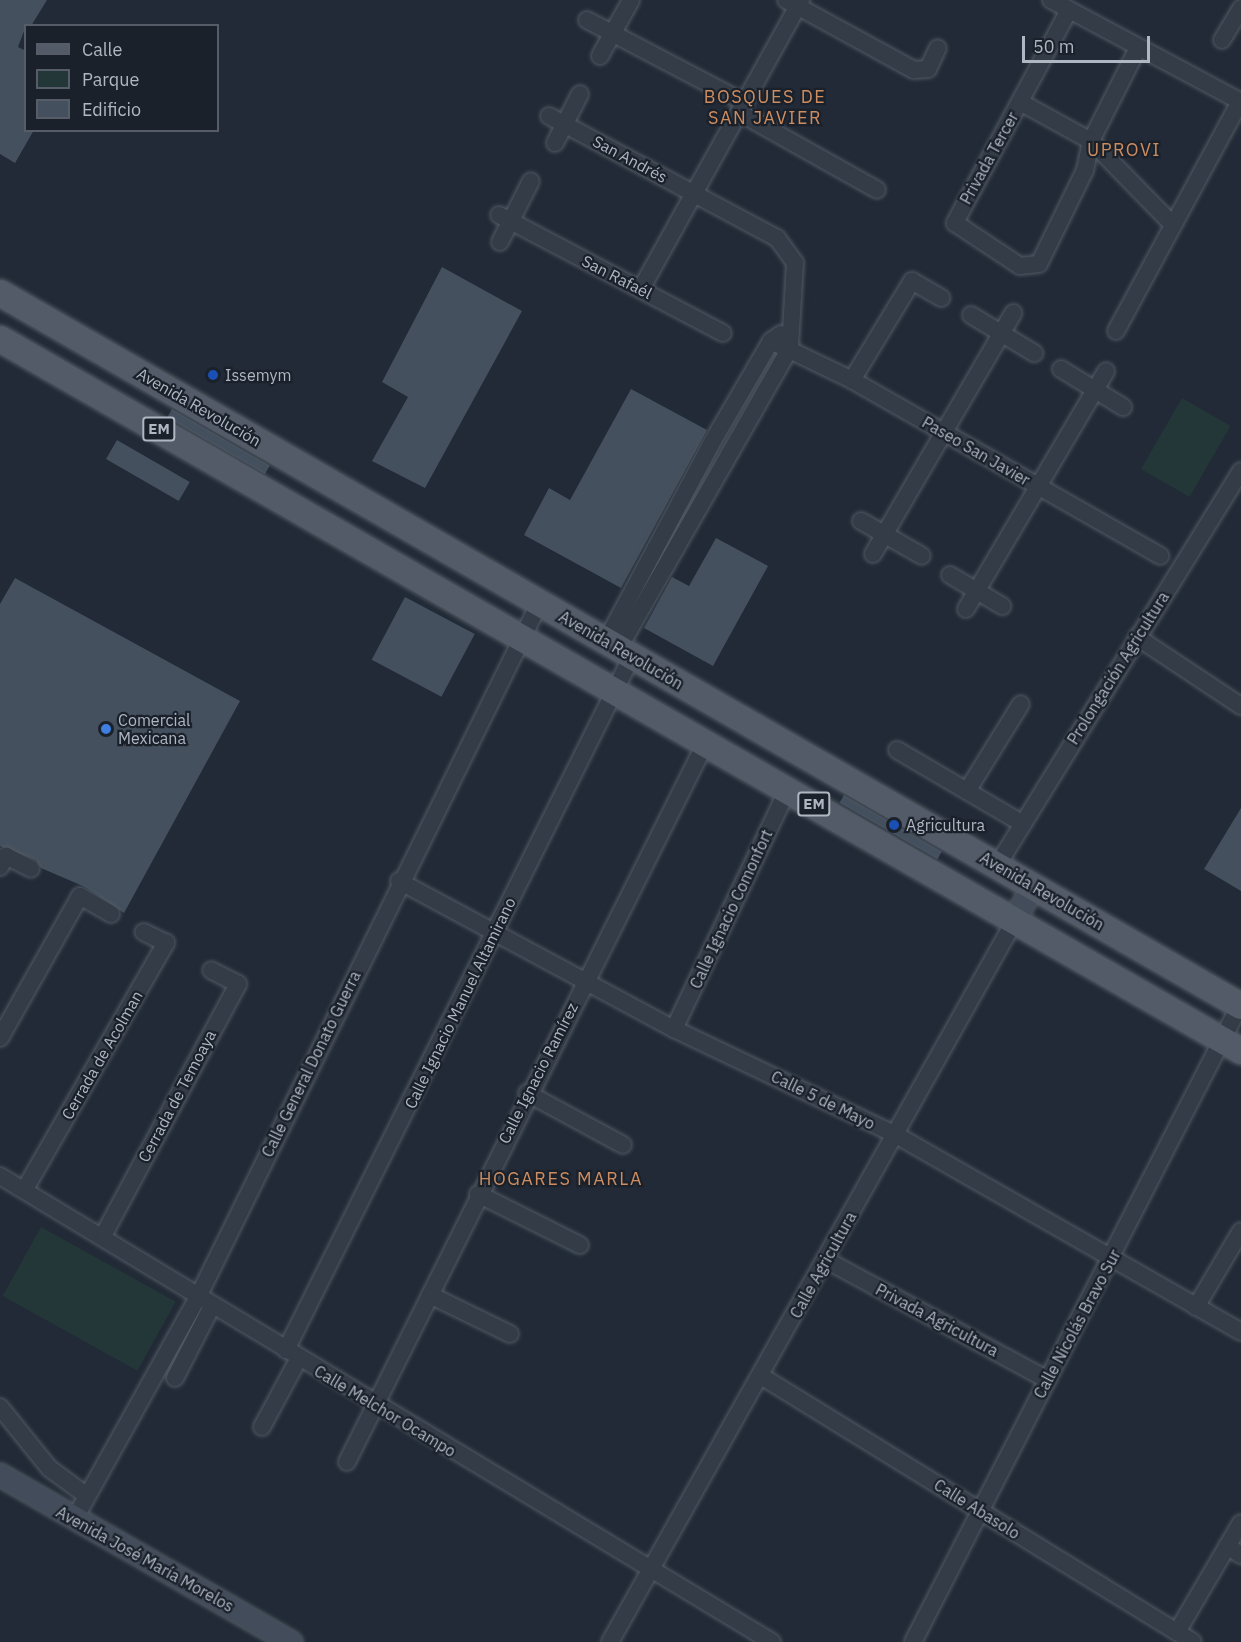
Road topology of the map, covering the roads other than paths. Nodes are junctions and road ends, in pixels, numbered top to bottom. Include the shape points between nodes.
1 (631, 0) edge
2 (1051, 0) edge
3 (795, 2) edge
4 (1241, 9) edge
5 (1069, 10) junction
6 (587, 20) dead end
7 (613, 34) junction
8 (1222, 40) dead end
9 (938, 48) dead end
10 (1138, 48) junction
11 (600, 56) dead end
12 (580, 94) dead end
13 (1020, 102) junction
14 (1241, 102) edge
15 (743, 108) junction
16 (549, 116) dead end
17 (565, 124) junction
18 (1091, 141) junction
19 (555, 143) dead end
20 (531, 181) dead end
21 (877, 190) dead end
22 (696, 194) junction
23 (504, 219) junction
24 (1172, 224) junction
25 (500, 242) dead end
26 (641, 289) junction
27 (0, 293) edge
28 (942, 298) dead end
29 (1013, 314) dead end
30 (971, 315) dead end
31 (791, 327) junction
32 (1116, 331) dead end
33 (1001, 332) junction
34 (723, 333) dead end
35 (0, 339) edge
36 (771, 341) junction
37 (790, 348) junction
38 (1034, 352) dead end
39 (1061, 369) dead end
40 (1106, 371) dead end
41 (852, 380) junction
42 (1095, 390) junction
43 (1123, 407) dead end
44 (942, 431) junction
45 (711, 444) junction
46 (728, 452) junction
47 (1241, 471) edge
48 (1037, 486) junction
49 (861, 521) dead end
50 (883, 533) junction
51 (873, 554) dead end
52 (922, 556) dead end
53 (1160, 556) dead end
54 (950, 575) dead end
55 (975, 590) junction
56 (539, 604) junction
57 (1002, 606) dead end
58 (966, 609) dead end
59 (522, 637) junction
60 (1137, 637) junction
61 (619, 660) junction
62 (1021, 704) dead end
63 (1241, 706) edge
64 (706, 742) junction
65 (897, 750) dead end
66 (788, 789) junction
67 (967, 791) junction
68 (1023, 824) junction
69 (997, 866) junction
70 (0, 867) edge
71 (31, 869) dead end
72 (399, 881) junction
73 (1033, 886) junction
74 (111, 915) dead end
75 (1015, 920) junction
76 (496, 931) junction
77 (143, 932) dead end
78 (211, 970) dead end
79 (583, 982) junction
80 (1240, 1006) edge
81 (674, 1029) junction
82 (0, 1038) edge
83 (1231, 1045) edge
84 (527, 1093) junction
85 (896, 1135) junction
86 (623, 1145) dead end
87 (0, 1176) edge
88 (25, 1189) junction
89 (478, 1194) junction
90 (1241, 1231) edge
91 (104, 1234) junction
92 (580, 1245) dead end
93 (1112, 1258) junction
94 (826, 1260) junction
95 (430, 1295) junction
96 (205, 1301) junction
97 (1196, 1307) junction
98 (1241, 1332) edge
99 (510, 1334) dead end
100 (292, 1354) junction
101 (761, 1376) junction
102 (175, 1378) dead end
103 (1048, 1380) junction
104 (374, 1406) junction
105 (0, 1407) edge
106 (262, 1427) dead end
107 (347, 1462) dead end
108 (0, 1475) edge
109 (87, 1496) junction
110 (980, 1511) junction
111 (74, 1520) junction
112 (1241, 1523) edge
113 (1234, 1551) edge
114 (653, 1572) junction
115 (1177, 1632) junction
116 (291, 1642) edge
117 (610, 1642) edge
118 (772, 1642) edge
119 (913, 1642) edge
120 (1193, 1642) edge

1 - 7 street
2 - 5 street
3 - 9 street via 914,70 928,69
3 - 15 street
4 - 8 street
5 - 10 street
5 - 13 street, Privada Tercer
6 - 7 street
7 - 11 street
7 - 15 street
10 - 14 street
10 - 18 street
12 - 17 street
13 - 18 street
13 - 18 street, Privada Tercer via 957,213 960,231 1020,266 1039,264 1085,170
14 - 24 street
15 - 21 street
15 - 22 street
16 - 17 street, San Andrés
17 - 19 street
17 - 22 street, San Andrés
18 - 24 street
20 - 23 street
22 - 26 street
22 - 31 street via 777,238 795,263
23 - 25 street
23 - 26 street, San Rafaél
24 - 32 street
26 - 34 street, San Rafaél
27 - 56 main road, Avenida Revolución / EM
28 - 41 street via 912,281
29 - 33 street
30 - 33 street
31 - 36 street
31 - 37 street
33 - 38 street
33 - 44 street
35 - 59 main road, Avenida Revolución / EM
36 - 37 street, Paseo San Javier
36 - 45 street
37 - 41 street, Paseo San Javier
37 - 46 street
39 - 42 street
40 - 42 street
41 - 44 street, Paseo San Javier
42 - 43 street
42 - 48 street
44 - 48 street, Paseo San Javier
44 - 50 street
45 - 46 street
45 - 61 street
46 - 61 street
47 - 60 street, Prolongación Agricultura
48 - 53 street, Paseo San Javier
48 - 55 street
49 - 50 street
50 - 51 street
50 - 52 street
54 - 55 street
55 - 57 street
55 - 58 street
56 - 59 street, Calle General Donato Guerra
56 - 61 main road, Avenida Revolución / EM
59 - 61 main road, Avenida Revolución / EM
59 - 72 street, Calle General Donato Guerra
60 - 63 street
60 - 68 street, Prolongación Agricultura
61 - 64 main road, Avenida Revolución / EM
61 - 69 main road, Avenida Revolución / EM
61 - 76 street, Calle Ignacio Manuel Altamirano
62 - 67 street
64 - 66 main road, Avenida Revolución / EM
64 - 79 street, Calle Ignacio Ramírez
65 - 67 street
66 - 75 main road, Avenida Revolución / EM
66 - 81 street, Calle Ignacio Comonfort
67 - 68 street
68 - 69 street, Prolongación Agricultura
69 - 73 main road, Avenida Revolución / EM
70 - 71 street via 6,856
72 - 76 street, Calle 5 de Mayo
72 - 96 street, Calle General Donato Guerra
73 - 75 main road, Calle Agricultura
73 - 80 main road, Avenida Revolución / EM
74 - 82 street via 80,896
75 - 83 main road, Avenida Revolución / EM
75 - 85 street, Calle Agricultura
76 - 79 street, Calle 5 de Mayo
76 - 100 street, Calle Ignacio Manuel Altamirano
77 - 88 street, Cerrada de Acolman via 166,943
78 - 91 street, Cerrada de Temoaya via 238,984
79 - 81 street, Calle 5 de Mayo
79 - 84 street, Calle Ignacio Ramírez
80 - 83 street, Calle Nicolás Bravo Sur
81 - 85 street, Calle 5 de Mayo
83 - 93 street, Calle Nicolás Bravo Sur
84 - 86 street
84 - 89 street, Calle Ignacio Ramírez
85 - 93 street, Calle 5 de Mayo
85 - 94 street, Calle Agricultura
87 - 88 street, Calle Melchor Ocampo
88 - 91 street, Calle Melchor Ocampo
89 - 92 street
89 - 95 street, Calle Ignacio Ramírez
90 - 97 street
91 - 96 street, Calle Melchor Ocampo
93 - 97 street, Calle 5 de Mayo
93 - 103 street, Calle Nicolás Bravo Sur
94 - 101 street, Calle Agricultura
94 - 103 street, Privada Agricultura
95 - 99 street
95 - 104 street, Calle Ignacio Ramírez
96 - 100 street, Calle Melchor Ocampo
96 - 102 street
96 - 109 street, Calle General Donato Guerra
97 - 98 street, Calle 5 de Mayo
100 - 104 street, Calle Melchor Ocampo
100 - 106 street, Calle Ignacio Manuel Altamirano
101 - 110 street, Calle Abasolo
101 - 114 street, Calle Agricultura
103 - 110 street, Calle Nicolás Bravo Sur
104 - 107 street, Calle Ignacio Ramírez
104 - 114 street, Calle Melchor Ocampo
105 - 109 street via 49,1468
108 - 111 main road, Avenida José María Morelos
109 - 111 street, Calle General Donato Guerra
110 - 115 street, Calle Abasolo
110 - 119 street, Calle Nicolás Bravo Sur
111 - 116 main road, Avenida José María Morelos
112 - 113 street
113 - 115 street
114 - 117 street, Calle Agricultura
114 - 118 street, Calle Melchor Ocampo
115 - 120 street, Calle Abasolo

